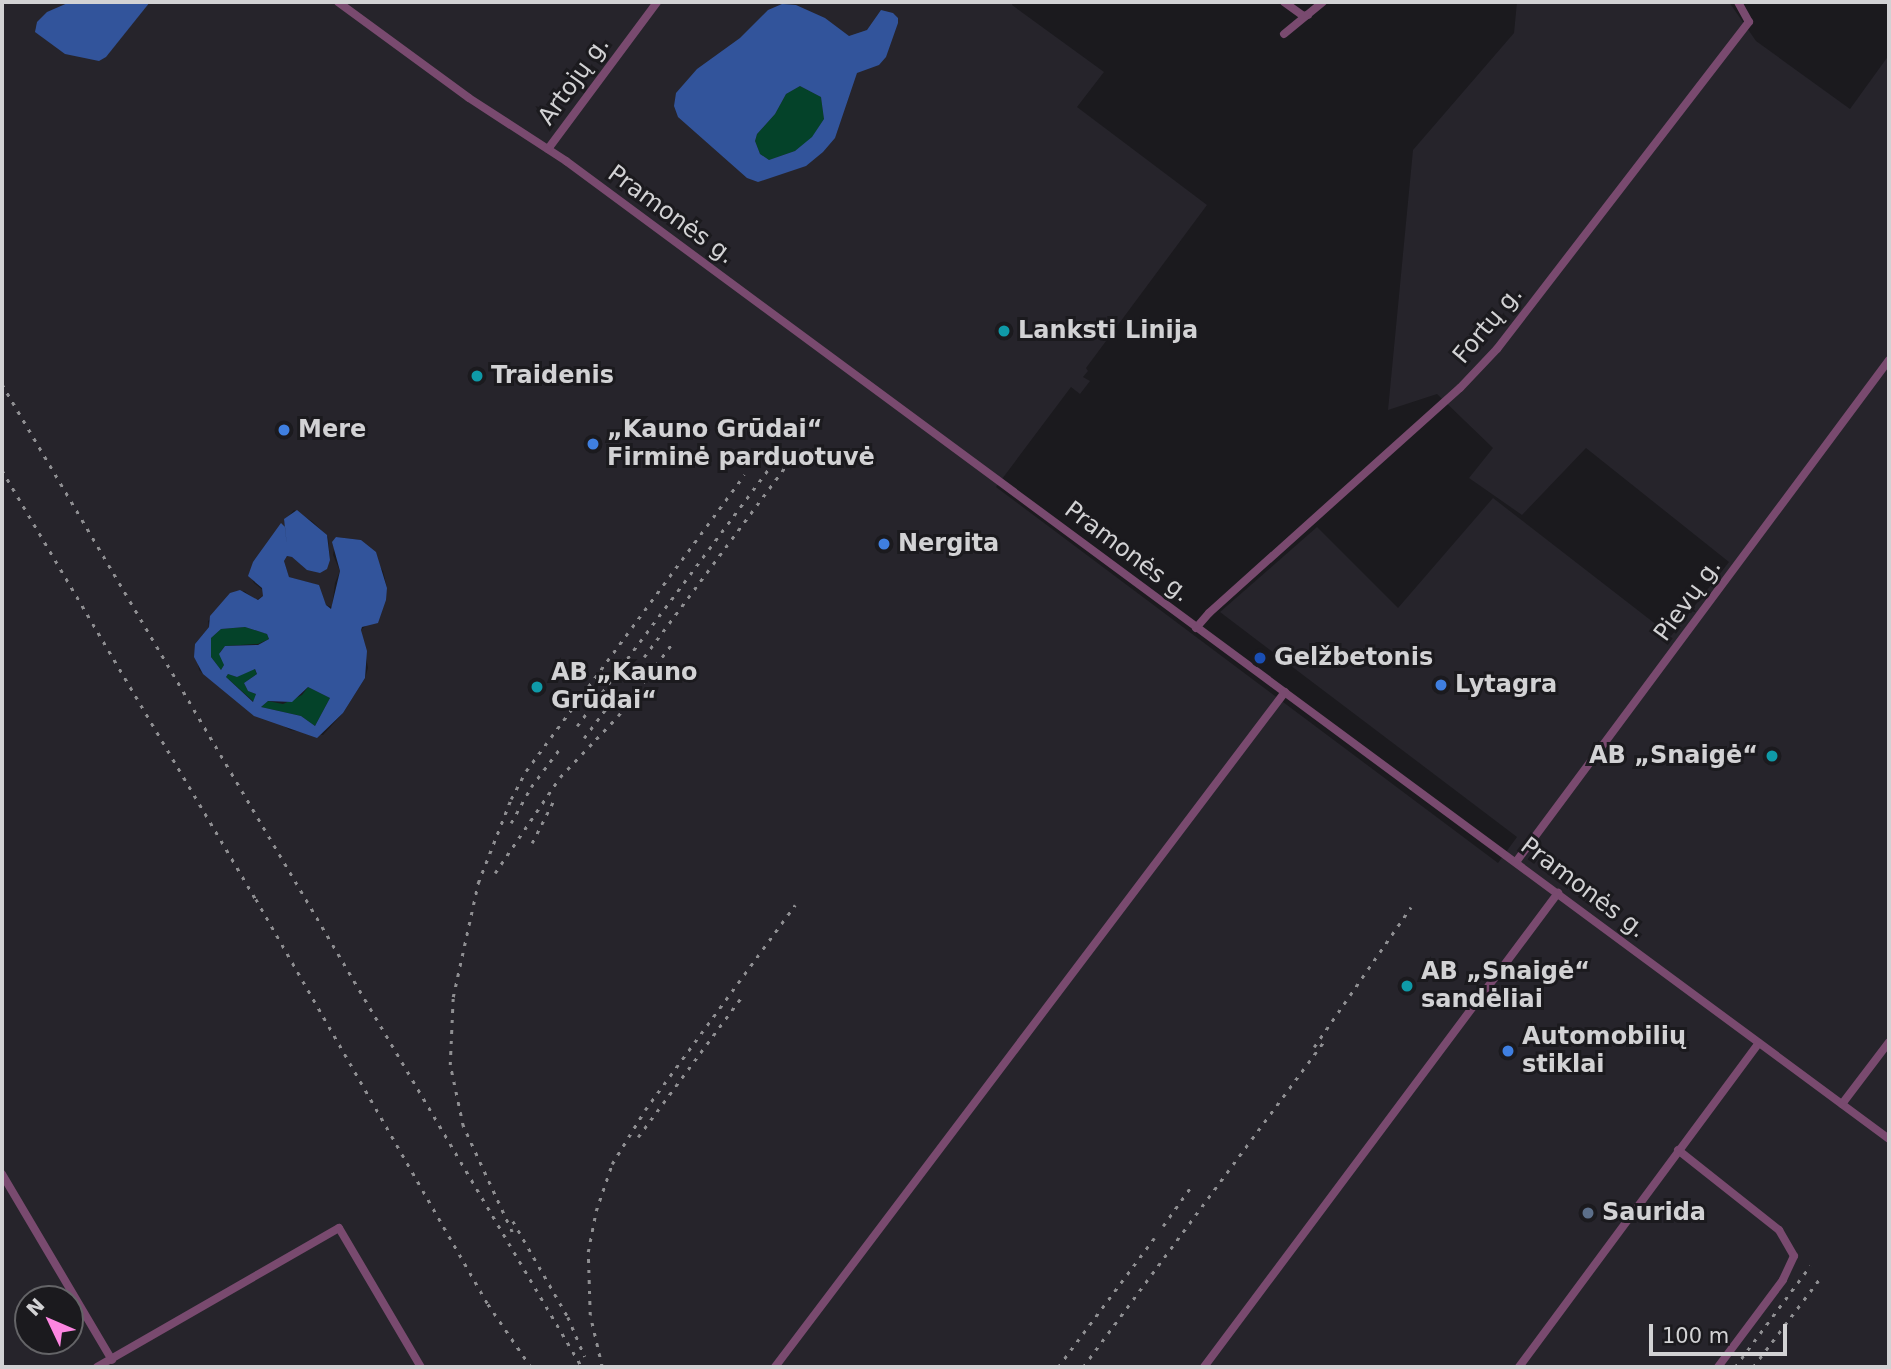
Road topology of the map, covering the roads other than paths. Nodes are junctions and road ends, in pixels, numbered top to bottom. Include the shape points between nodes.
1 (338, 2) edge
2 (657, 2) edge
3 (1283, 2) edge
4 (1323, 2) edge
5 (1738, 2) edge
6 (1308, 15) junction
7 (1284, 34) dead end
8 (548, 149) junction
9 (1889, 360) edge
10 (1196, 628) junction
11 (1285, 692) junction
12 (1516, 862) junction
13 (1558, 892) junction
14 (1889, 1042) edge
15 (1759, 1043) junction
16 (1842, 1104) junction
17 (1889, 1139) edge
18 (1678, 1150) junction
19 (2, 1174) edge
20 (112, 1360) junction
21 (97, 1367) edge
22 (421, 1367) edge
23 (775, 1367) edge
24 (1204, 1367) edge
25 (1519, 1367) edge
26 (1718, 1367) edge

1 - 8 street, Pramonės g. via 469,99
2 - 8 street, Artojų g.
3 - 6 street
4 - 6 street
5 - 10 street, Fortų g. via 1749,22 1497,349
6 - 7 street
8 - 10 street, Pramonės g.
9 - 12 street, Pievų g.
10 - 11 street, Pramonės g.
11 - 12 street, Pramonės g.
11 - 23 street
12 - 13 street, Pramonės g.
13 - 15 street, Pramonės g.
13 - 24 street
14 - 16 street
15 - 16 street, Pramonės g.
15 - 18 street
16 - 17 street, Pramonės g.
18 - 25 street
18 - 26 street via 1779,1230 1794,1256 1783,1280
19 - 20 street
20 - 21 street
20 - 22 street via 339,1228

